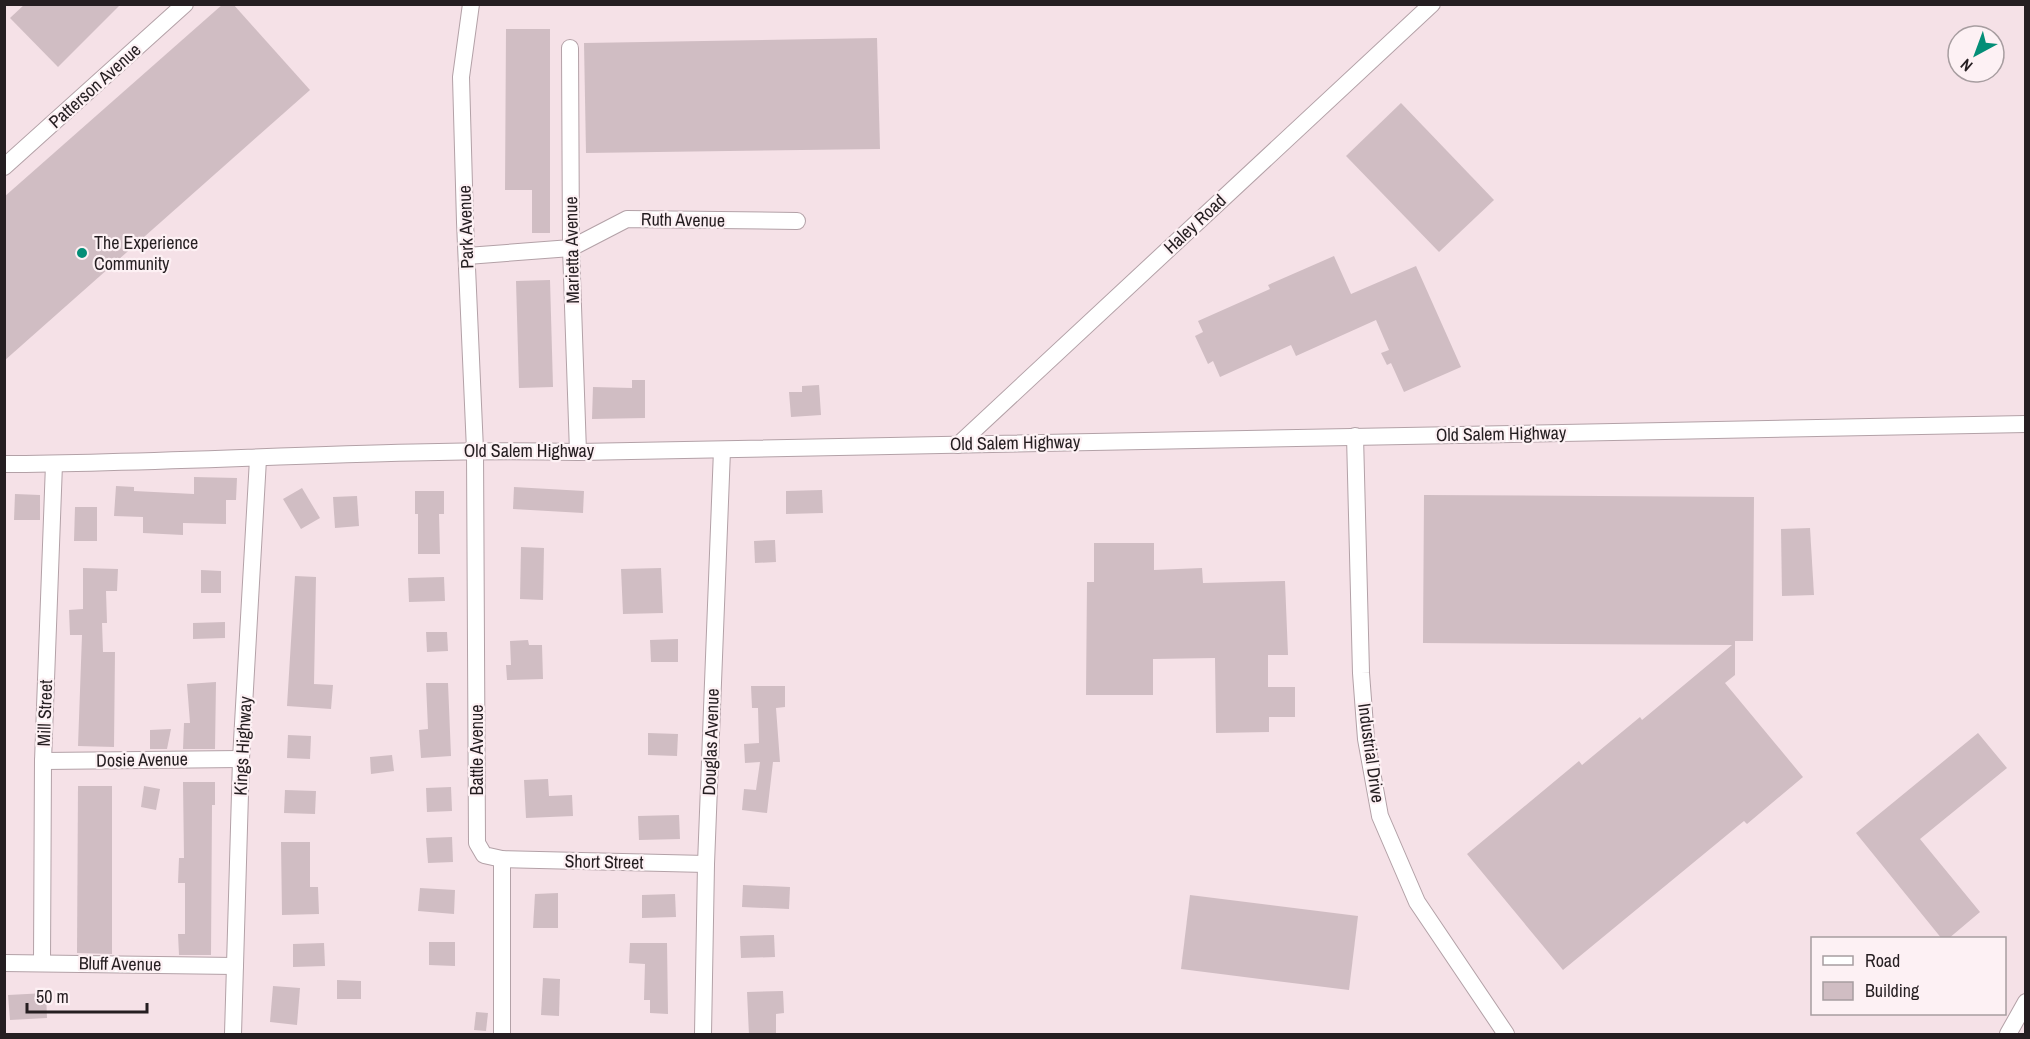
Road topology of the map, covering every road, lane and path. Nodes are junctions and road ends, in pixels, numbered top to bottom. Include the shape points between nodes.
1 (185, 4) edge
2 (471, 4) edge
3 (1432, 4) edge
4 (570, 48) dead end
5 (4, 167) edge
6 (797, 221) dead end
7 (571, 248) junction
8 (467, 256) junction
9 (2025, 424) edge
10 (1355, 436) junction
11 (958, 445) junction
12 (475, 450) junction
13 (722, 450) junction
14 (578, 452) junction
15 (258, 459) junction
16 (4, 464) edge
17 (54, 464) junction
18 (241, 759) junction
19 (43, 761) junction
20 (502, 860) junction
21 (706, 864) junction
22 (42, 962) junction
23 (4, 963) edge
24 (235, 966) junction
25 (2025, 1002) edge
26 (233, 1035) edge
27 (502, 1035) edge
28 (703, 1035) edge
29 (1506, 1035) edge
30 (2008, 1035) edge

1 - 5 street, Patterson Avenue
2 - 8 street, Park Avenue via 461,77
3 - 11 street, Haley Road
4 - 7 street, Marietta Avenue
6 - 7 street, Ruth Avenue via 627,219
7 - 8 street, Ruth Avenue
7 - 14 street, Marietta Avenue
8 - 12 street, Park Avenue
9 - 10 street, Old Salem Highway
10 - 11 street, Old Salem Highway
10 - 29 street, Industrial Drive via 1361,673 1366,739 1380,816 1418,902
11 - 13 street, Old Salem Highway
12 - 14 street, Old Salem Highway
12 - 15 street, Old Salem Highway
12 - 20 street, Battle Avenue via 477,843 484,855
13 - 14 street, Old Salem Highway
13 - 21 street, Douglas Avenue
15 - 17 street, Old Salem Highway
15 - 18 street, Kings Highway
16 - 17 street, Old Salem Highway
17 - 19 street, Mill Street
18 - 19 street, Dosie Avenue
18 - 24 street, Kings Highway
19 - 22 street, Mill Street
20 - 21 street, Short Street
20 - 27 street
21 - 28 street, Douglas Avenue
22 - 23 street, Bluff Avenue
22 - 24 street, Bluff Avenue
24 - 26 street, Kings Highway
25 - 30 street

